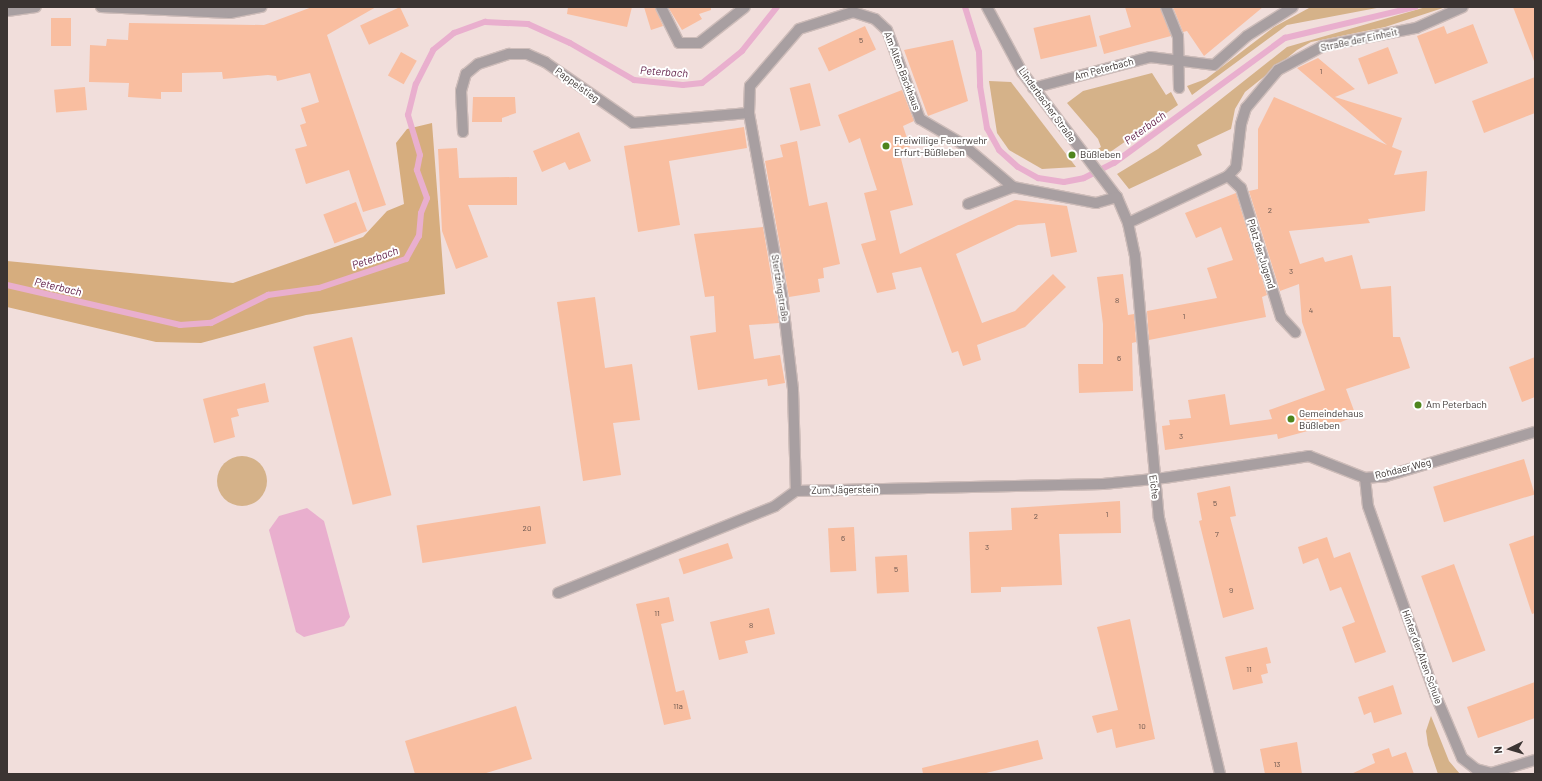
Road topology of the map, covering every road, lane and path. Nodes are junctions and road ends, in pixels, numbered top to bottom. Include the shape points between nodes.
1 (36, 7) edge
2 (102, 7) edge
3 (261, 7) edge
4 (661, 7) edge
5 (745, 7) edge
6 (987, 7) edge
7 (1166, 7) edge
8 (1293, 7) edge
9 (1463, 7) edge
10 (7, 11) edge
11 (1176, 62) junction
12 (750, 86) joint
13 (1033, 88) junction
14 (1179, 88) dead end
15 (749, 113) junction
16 (462, 132) dead end
17 (1228, 176) junction
18 (1013, 187) junction
19 (1117, 197) junction
20 (968, 204) dead end
21 (1128, 223) junction
22 (1295, 332) dead end
23 (1535, 432) edge
24 (1365, 478) junction
25 (1153, 479) junction
26 (796, 491) junction
27 (558, 593) dead end
28 (1535, 760) edge
29 (1220, 774) edge

1 - 10 street
2 - 3 street via 230,13
4 - 5 street via 679,43 699,43
6 - 13 street, Linderbacher Straße
7 - 11 street via 1178,36
8 - 11 street, Am Peterbach via 1247,36 1214,65
9 - 17 street, Straße der Einheit via 1416,28 1323,46 1278,70 1246,108 1241,124 1236,167
11 - 13 street, Am Peterbach via 1150,57
11 - 14 street
12 - 15 street, Stertzingstraße
12 - 18 street, Am Alten Backhaus via 799,29 824,18 853,12 875,19 887,30 920,119 961,143
13 - 19 street, Linderbacher Straße via 1102,181
15 - 16 street, Pappelstieg via 633,123 546,62 528,54 509,54 478,64 466,74 461,91
15 - 26 street, Stertzingstraße via 782,295 792,389
17 - 21 street
17 - 22 street, Platz der Jugend via 1241,188 1281,316
18 - 19 street, Am Alten Backhaus via 1096,203
18 - 20 street
19 - 21 street, Eiche
21 - 25 street, Eiche via 1135,256
23 - 24 street, Rohdaer Weg via 1386,476
24 - 25 street, Rohdaer Weg via 1309,456
24 - 28 street, Hinter der Alten Schule via 1368,506 1435,694 1462,758 1476,769 1491,773
25 - 26 street, Zum Jägerstein
25 - 29 street, Eiche via 1159,518
26 - 27 street via 775,506

